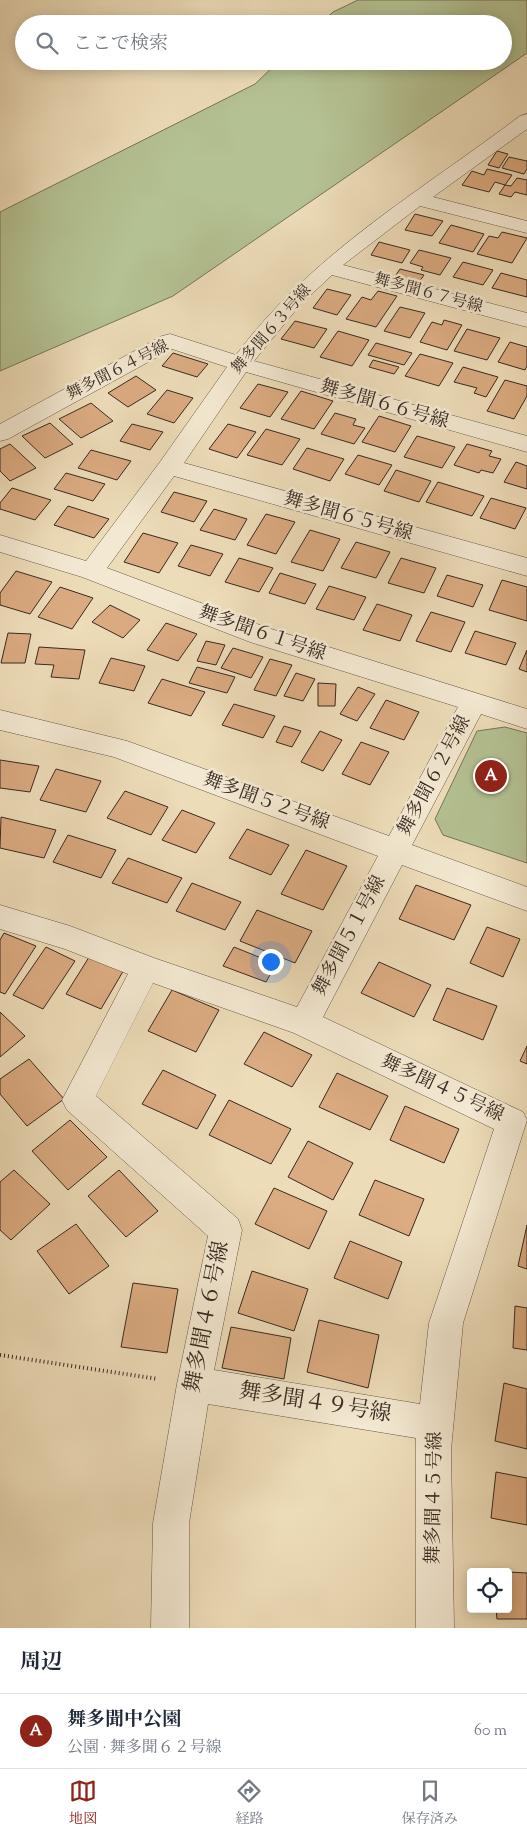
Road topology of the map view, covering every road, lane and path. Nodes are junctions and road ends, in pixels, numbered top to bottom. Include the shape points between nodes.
1 (527, 120) edge
2 (505, 138) junction
3 (527, 143) edge
4 (416, 199) junction
5 (527, 227) edge
6 (329, 268) junction
7 (527, 320) edge
8 (241, 364) junction
9 (0, 434) edge
10 (527, 444) edge
11 (169, 467) junction
12 (0, 542) edge
13 (527, 567) edge
14 (91, 571) junction
15 (473, 704) junction
16 (527, 719) edge
17 (0, 720) edge
18 (396, 849) junction
19 (527, 899) edge
20 (0, 918) edge
21 (146, 968) junction
22 (304, 1023) junction
23 (0, 1355) edge
24 (194, 1384) junction
25 (436, 1424) junction
26 (170, 1628) edge
27 (435, 1628) edge

1 - 2 street, 舞多聞６３号線
2 - 3 street
2 - 4 street, 舞多聞６３号線
4 - 5 street
4 - 6 street, 舞多聞６３号線
6 - 7 street, 舞多聞６７号線
6 - 8 street, 舞多聞６３号線 via 293,301
8 - 9 street, 舞多聞６４号線 via 170,341
8 - 10 street, 舞多聞６６号線
8 - 11 street, 舞多聞６３号線
11 - 13 street, 舞多聞６５号線
11 - 14 street, 舞多聞６３号線
12 - 14 street, 舞多聞６１号線
14 - 15 street, 舞多聞６１号線 via 259,635
15 - 16 street, 舞多聞６１号線
15 - 18 street, 舞多聞６２号線
17 - 18 street, 舞多聞５２号線 via 118,748
18 - 19 street, 舞多聞５２号線
18 - 22 street, 舞多聞５１号線
20 - 21 street, 舞多聞４５号線 via 70,938
21 - 22 street, 舞多聞４５号線
21 - 24 street, 舞多聞４６号線 via 78,1100 226,1230
22 - 25 street, 舞多聞４５号線 via 512,1122 446,1323
23 - 24 path
24 - 25 street, 舞多聞４９号線
24 - 26 street, 舞多聞４６号線 via 171,1523
25 - 27 street, 舞多聞４５号線 via 433,1450

